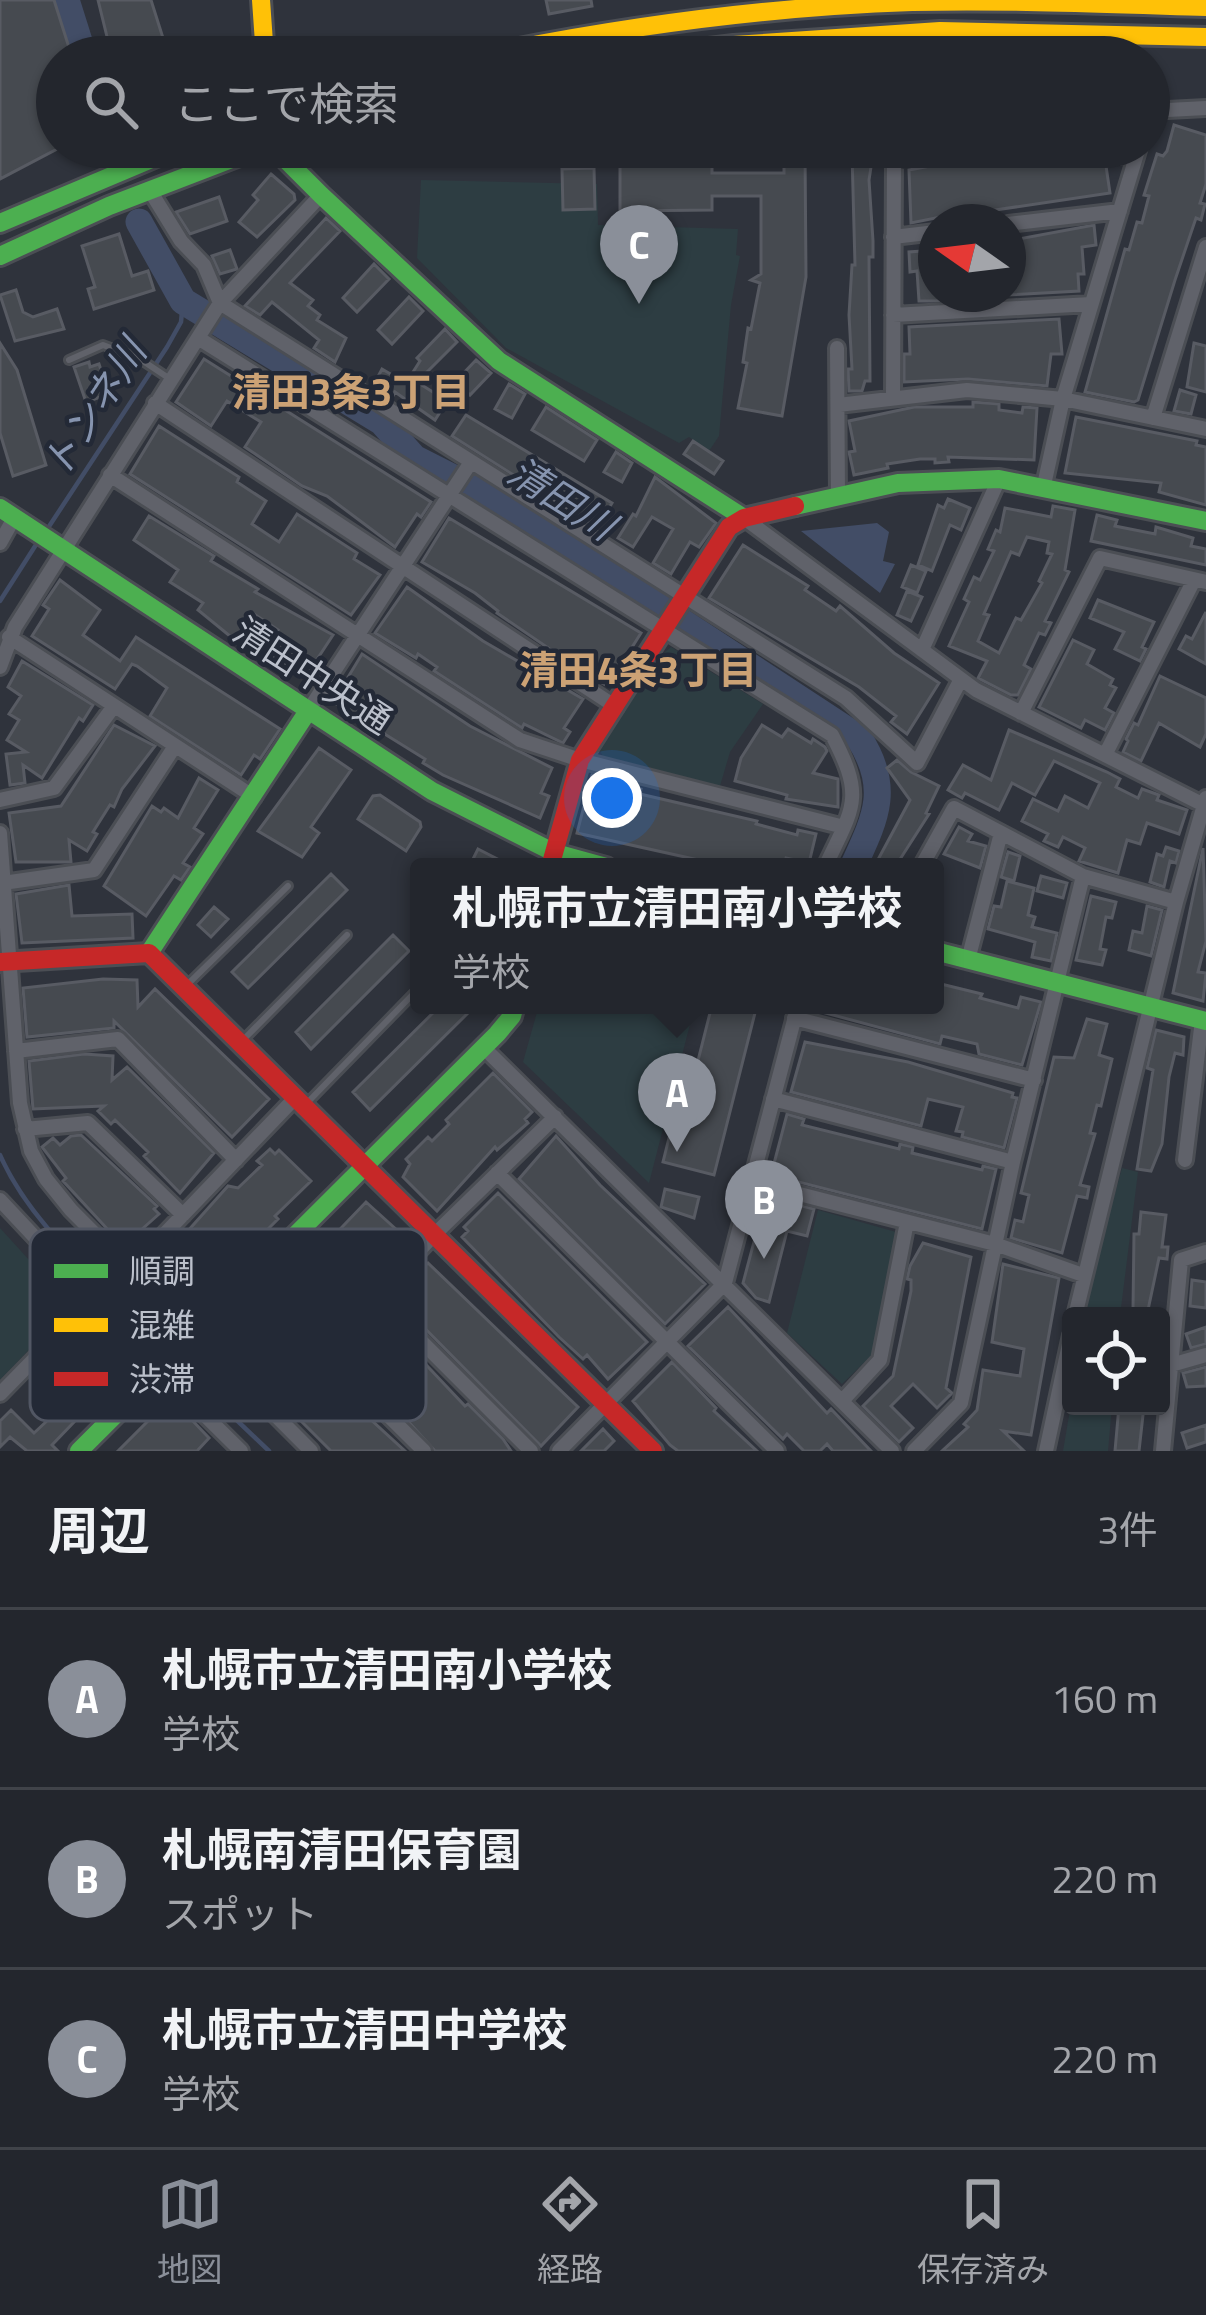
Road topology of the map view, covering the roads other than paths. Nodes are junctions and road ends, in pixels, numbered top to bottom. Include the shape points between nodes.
1 (261, 0) edge
2 (1206, 7) edge
3 (264, 36) edge
4 (596, 36) edge
5 (861, 36) edge
6 (1162, 36) edge
7 (1170, 36) edge
8 (1206, 37) edge
9 (1206, 108) edge
10 (1170, 111) edge
11 (130, 168) edge
12 (206, 168) edge
13 (293, 168) edge
14 (894, 168) edge
15 (1133, 168) edge
16 (149, 189) junction
17 (321, 195) junction
18 (1120, 211) junction
19 (1026, 222) edge
20 (0, 223) edge
21 (918, 234) edge
22 (893, 237) junction
23 (1206, 247) edge
24 (0, 256) edge
25 (1091, 304) junction
26 (218, 307) junction
27 (893, 315) junction
28 (202, 333) junction
29 (837, 348) dead end
30 (69, 360) dead end
31 (164, 375) junction
32 (893, 396) junction
33 (1063, 399) junction
34 (155, 403) junction
35 (838, 405) junction
36 (1154, 418) junction
37 (1206, 429) edge
38 (468, 466) junction
39 (110, 476) junction
40 (999, 479) junction
41 (1043, 485) junction
42 (451, 492) junction
43 (838, 496) junction
44 (14, 518) edge
45 (744, 518) junction
46 (1206, 521) edge
47 (0, 543) edge
48 (57, 548) junction
49 (401, 565) junction
50 (1200, 581) edge
51 (683, 599) junction
52 (665, 627) junction
53 (355, 637) junction
54 (9, 638) junction
55 (922, 650) junction
56 (0, 667) edge
57 (961, 679) junction
58 (114, 706) junction
59 (616, 707) junction
60 (308, 711) junction
61 (1021, 713) junction
62 (176, 746) junction
63 (1105, 755) junction
64 (580, 760) junction
65 (254, 797) junction
66 (0, 800) edge
67 (1205, 803) edge
68 (844, 827) junction
69 (0, 832) edge
70 (1001, 833) junction
71 (548, 858) edge
72 (553, 858) edge
73 (829, 858) edge
74 (926, 858) edge
75 (1083, 876) junction
76 (3, 883) junction
77 (288, 886) dead end
78 (1176, 902) junction
79 (346, 934) dead end
80 (149, 953) junction
81 (944, 953) edge
82 (968, 960) junction
83 (4, 962) edge
84 (1058, 983) junction
85 (185, 986) junction
86 (410, 997) edge
87 (1150, 1007) junction
88 (512, 1014) edge
89 (795, 1014) edge
90 (803, 1014) edge
91 (1204, 1020) edge
92 (242, 1042) junction
93 (484, 1048) junction
94 (16, 1051) junction
95 (1034, 1080) junction
96 (773, 1100) junction
97 (300, 1101) junction
98 (555, 1118) junction
99 (25, 1129) junction
100 (236, 1160) junction
101 (1185, 1160) dead end
102 (1013, 1162) junction
103 (365, 1165) junction
104 (497, 1173) junction
105 (752, 1182) junction
106 (0, 1200) edge
107 (183, 1215) junction
108 (907, 1222) junction
109 (92, 1229) edge
110 (170, 1229) edge
111 (301, 1229) edge
112 (30, 1233) edge
113 (434, 1235) junction
114 (426, 1243) edge
115 (994, 1244) junction
116 (1206, 1252) edge
117 (1083, 1275) junction
118 (725, 1283) junction
119 (1077, 1307) edge
120 (668, 1342) junction
121 (426, 1345) edge
122 (1206, 1354) edge
123 (30, 1363) edge
124 (1171, 1366) junction
125 (1062, 1380) edge
126 (0, 1394) edge
127 (842, 1401) junction
128 (606, 1404) junction
129 (109, 1421) edge
130 (211, 1421) edge
131 (280, 1421) edge
132 (394, 1421) edge
133 (235, 1449) edge
134 (1048, 1450) edge
135 (79, 1451) edge
136 (311, 1451) edge
137 (424, 1451) edge
138 (531, 1451) edge
139 (559, 1451) edge
140 (652, 1451) edge
141 (777, 1451) edge
142 (892, 1451) edge
143 (914, 1451) edge
144 (1163, 1451) edge

1 - 3 street
2 - 4 street via 833,6
5 - 6 street
7 - 8 street
9 - 10 street
11 - 20 street
12 - 16 street
13 - 17 street
14 - 22 street
15 - 18 street
16 - 24 street
16 - 26 street via 204,265
17 - 26 street
17 - 45 street via 499,361
18 - 19 street
18 - 25 street
21 - 22 street
22 - 27 street
23 - 36 street
25 - 27 street
25 - 33 street
26 - 28 street
26 - 38 street
27 - 32 street
28 - 31 street
28 - 42 street
29 - 35 street
30 - 31 lane via 103,345
31 - 34 street
32 - 33 street via 967,390
32 - 35 street
33 - 36 street
33 - 41 street
34 - 39 street
34 - 49 street
35 - 43 street
36 - 37 street
38 - 42 street
38 - 51 street
39 - 48 street
39 - 53 street
40 - 41 street
40 - 43 street via 943,478
40 - 55 street
41 - 46 street
42 - 49 street
42 - 52 street
43 - 45 street
44 - 47 street
44 - 48 street, 清田中央通
45 - 51 street via 729,527
45 - 55 street
48 - 54 street
48 - 60 street, 清田中央通
49 - 53 street
49 - 59 street
50 - 61 street via 1100,558
50 - 63 street
51 - 52 street
51 - 57 street via 846,698 917,764
52 - 59 street
52 - 68 street via 832,735 854,782
53 - 60 street
53 - 64 street via 520,740
54 - 56 street
54 - 58 street
55 - 57 street
57 - 61 street
58 - 62 street
58 - 66 street via 54,788
59 - 64 street
60 - 65 street
60 - 71 street, 清田中央通
61 - 63 street
62 - 65 street
62 - 76 street via 94,870
63 - 67 street
64 - 68 street
64 - 72 street
65 - 80 street
67 - 78 street
68 - 73 street
69 - 76 street
70 - 74 street via 954,808
70 - 75 street
70 - 82 street
75 - 78 street
75 - 84 street
76 - 83 street
77 - 85 lane
78 - 87 street
79 - 92 lane
80 - 83 street
80 - 85 street
81 - 82 street
82 - 84 street
83 - 94 street
84 - 87 street
84 - 95 street
85 - 92 street
86 - 97 lane
87 - 91 street
87 - 117 street
88 - 93 street
89 - 96 street
90 - 95 street
91 - 101 street
92 - 97 street
93 - 98 street
93 - 103 street
94 - 99 street
94 - 100 street via 118,1039
95 - 102 street
96 - 102 street
96 - 105 street
97 - 100 street
97 - 103 street
98 - 104 street
98 - 118 street
99 - 107 street via 88,1123
99 - 109 street via 46,1179
100 - 107 street
102 - 115 street
103 - 111 street
103 - 113 street
104 - 113 street
104 - 120 street
105 - 108 street
105 - 118 street
106 - 112 street
107 - 110 street
108 - 115 street
108 - 127 street via 880,1360
113 - 114 street
113 - 128 street
115 - 117 street
115 - 143 street via 961,1403
116 - 124 street via 1181,1260
117 - 119 street
118 - 120 street
118 - 127 street
120 - 128 street
120 - 141 street
121 - 138 street
122 - 124 street
123 - 126 street
124 - 144 street
125 - 134 street
127 - 142 street
128 - 139 street
128 - 140 street
129 - 135 street
130 - 133 street
131 - 136 street
132 - 137 street

